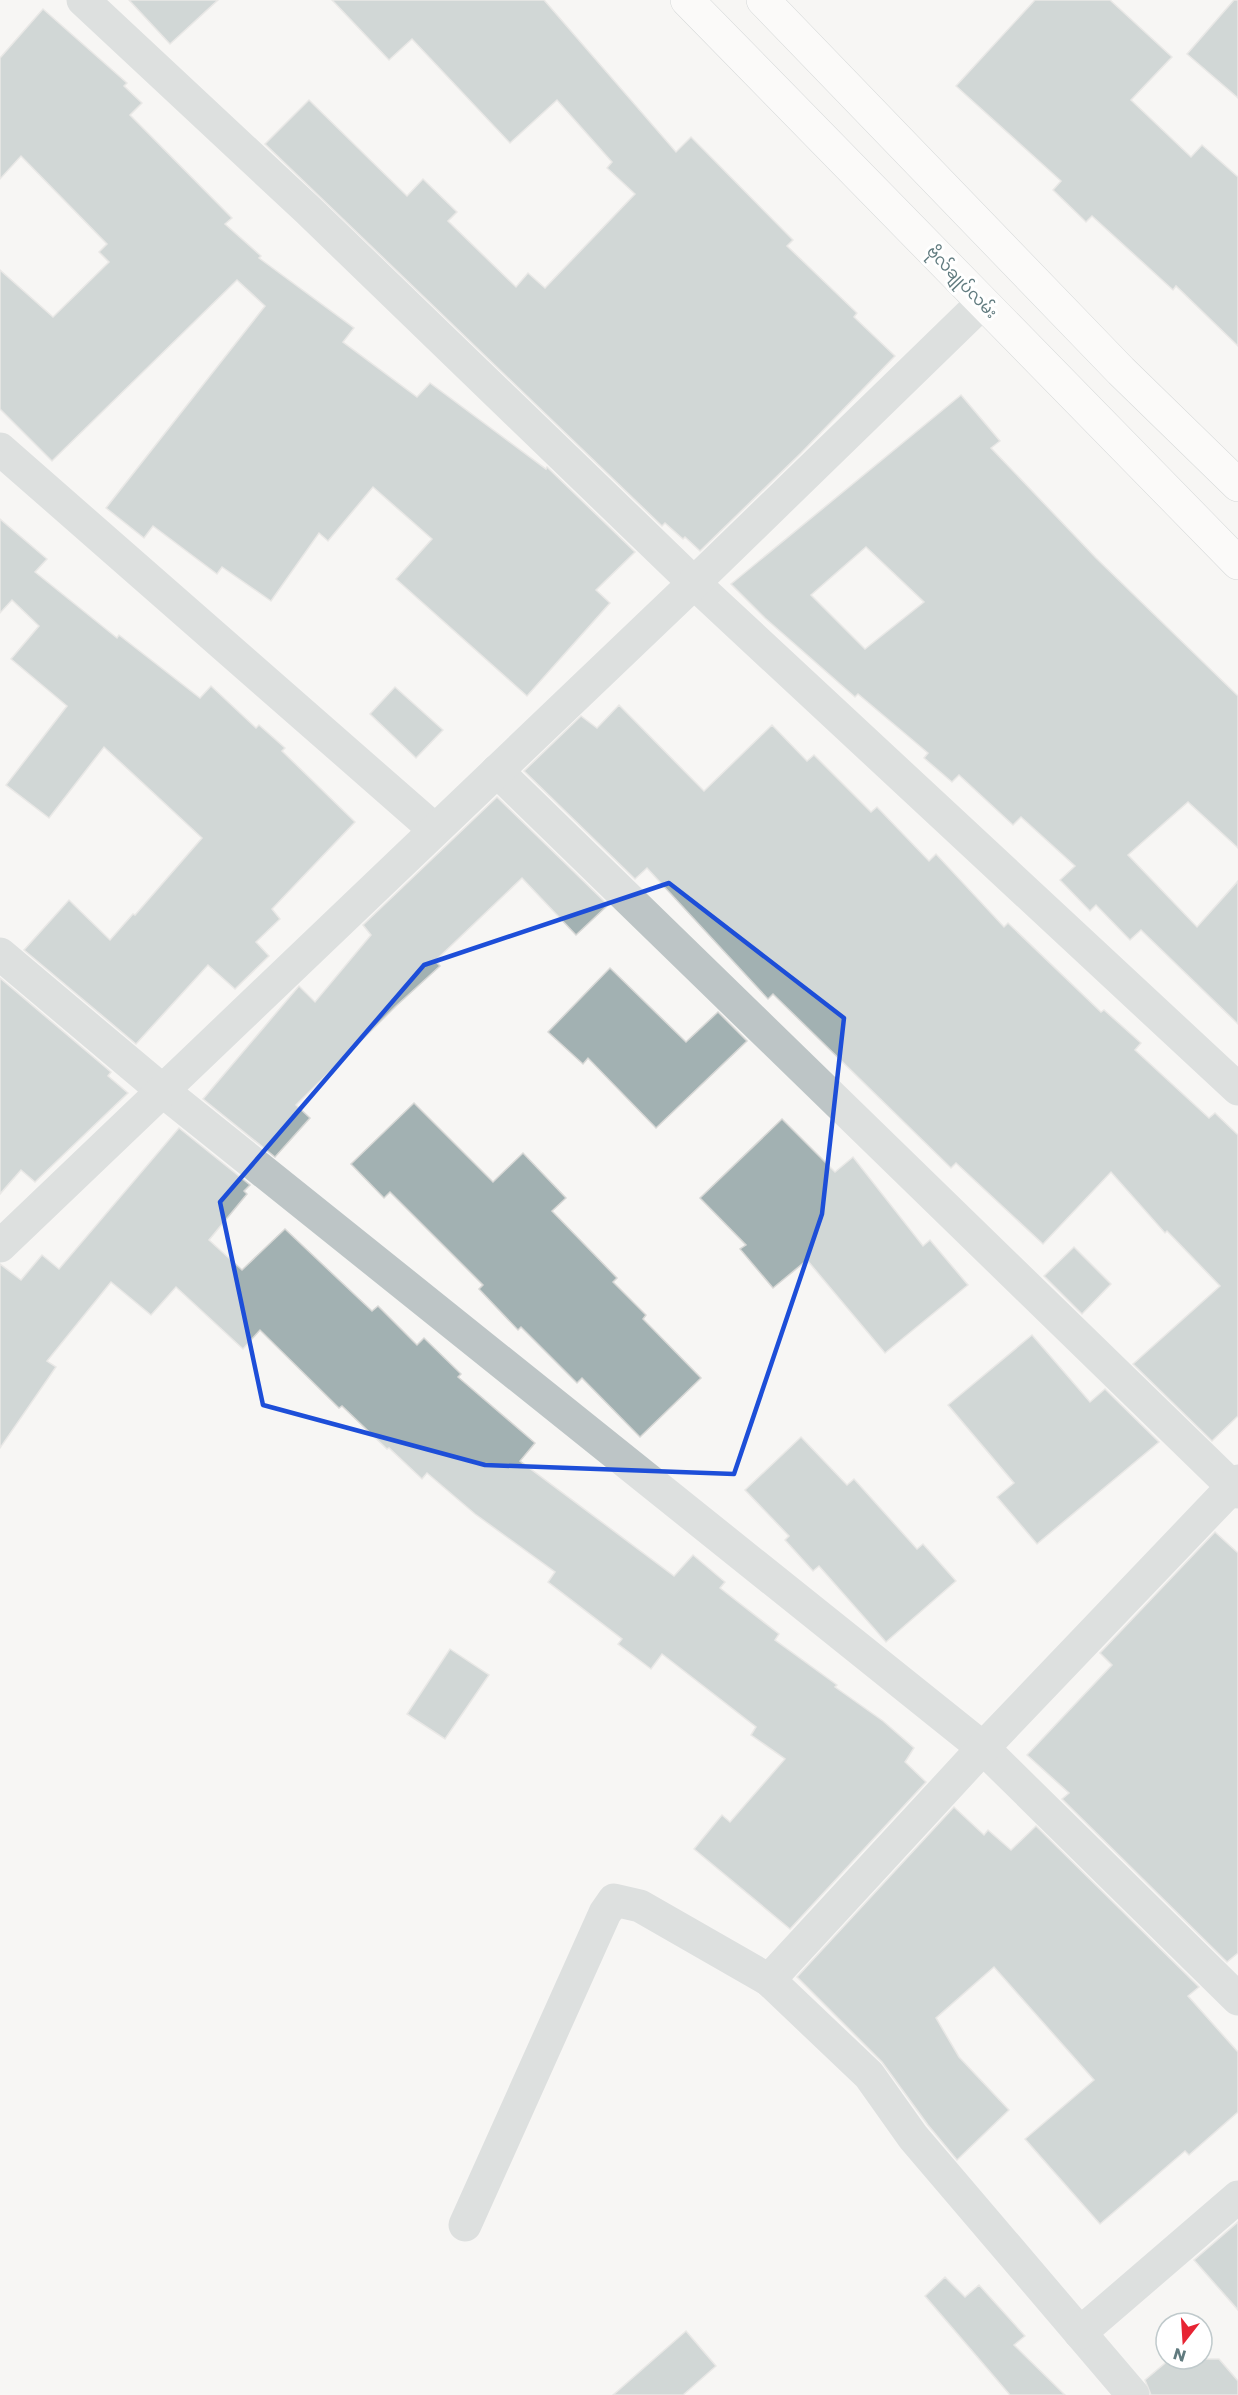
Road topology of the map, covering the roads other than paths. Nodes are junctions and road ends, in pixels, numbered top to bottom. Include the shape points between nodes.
1 (83, 0) edge
2 (687, 0) edge
3 (763, 0) edge
4 (982, 303) junction
5 (0, 449) edge
6 (1238, 485) edge
7 (1238, 563) edge
8 (694, 583) junction
9 (497, 771) junction
10 (435, 830) junction
11 (0, 954) edge
12 (1238, 1089) edge
13 (163, 1091) junction
14 (0, 1246) edge
15 (1236, 1487) edge
16 (983, 1748) junction
17 (769, 1980) junction
18 (1238, 1999) edge
19 (1238, 2197) edge
20 (465, 2224) dead end
21 (1080, 2334) junction
22 (1133, 2395) edge

1 - 8 street via 308,210
2 - 4 main road, ဗိုလ်ချုပ်လမ်း
3 - 6 main road via 1104,354
4 - 7 main road, ဗိုလ်ချုပ်လမ်း
4 - 8 street
5 - 10 street
8 - 9 street
8 - 12 street
9 - 10 street
9 - 15 street
10 - 13 street
11 - 13 street
13 - 14 street
13 - 16 street
15 - 16 street
16 - 17 street
16 - 18 street
17 - 20 street via 640,1906 614,1900
17 - 21 street via 869,2075 913,2138
19 - 21 street
21 - 22 street

